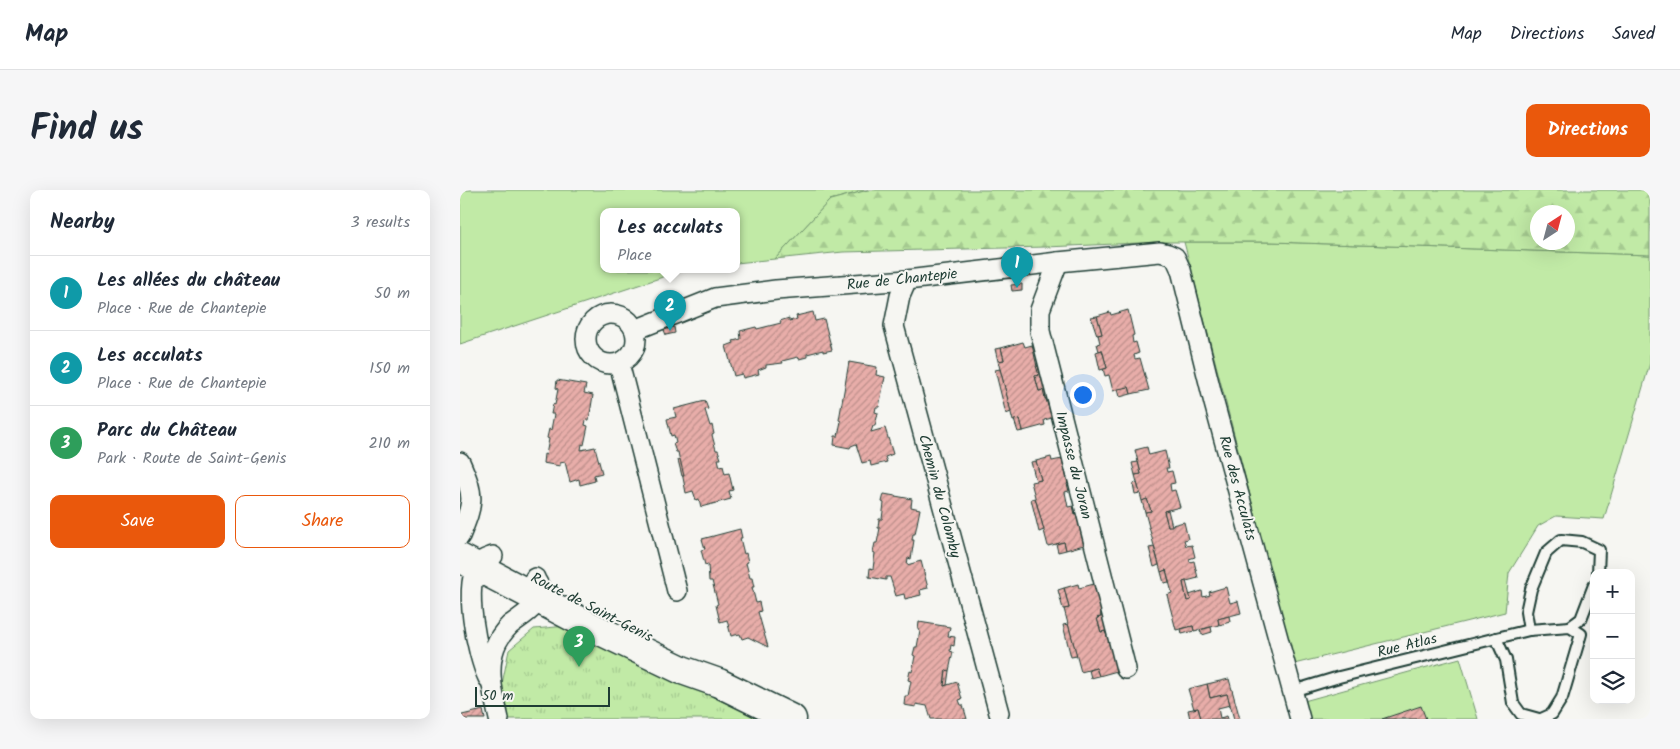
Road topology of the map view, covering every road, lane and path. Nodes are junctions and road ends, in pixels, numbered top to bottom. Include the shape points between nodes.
1 (1175, 258) joint
2 (1058, 262) junction
3 (907, 280) junction
4 (635, 330) junction
5 (619, 363) junction
6 (460, 462) edge
7 (460, 537) edge
8 (476, 560) edge
9 (1598, 569) edge
10 (537, 588) junction
11 (677, 591) dead end
12 (1590, 595) edge
13 (1570, 627) junction
14 (1529, 630) junction
15 (1496, 638) junction
16 (1126, 669) dead end
17 (492, 686) junction
18 (1293, 691) junction
19 (999, 713) dead end
20 (499, 719) edge
21 (792, 719) edge
22 (1300, 719) edge
23 (1540, 719) edge

1 - 2 street, Rue de Chantepie via 1160,252
1 - 18 street, Rue des Acculats via 1181,270
2 - 3 street, Rue de Chantepie
2 - 16 street, Impasse du Joran via 1040,310 1040,331
3 - 4 street, Rue de Chantepie via 715,298
3 - 19 street, Chemin du Colomby via 894,326
4 - 5 street via 633,352
4 - 5 street via 627,319 611,314 602,315 590,325 586,343 593,356 600,362
5 - 11 street
6 - 7 street via 470,485 471,501
7 - 8 main road, Route de Saint-Genis
8 - 10 main road, Route de Saint-Genis
8 - 17 street via 472,613 480,656
9 - 14 lane via 1599,550 1582,542 1561,540 1546,553 1531,589 1526,612
10 - 17 street via 526,613 510,625 497,642 491,663
10 - 21 main road, Route de Saint-Genis via 588,625
12 - 13 lane via 1581,619
13 - 14 lane, Rue Atlas
13 - 23 lane via 1581,634 1562,698 1552,714
14 - 15 lane, Rue Atlas
15 - 18 lane, Rue Atlas
15 - 23 lane via 1506,660 1513,703 1521,714
17 - 20 street
18 - 22 street, Rue des Acculats

